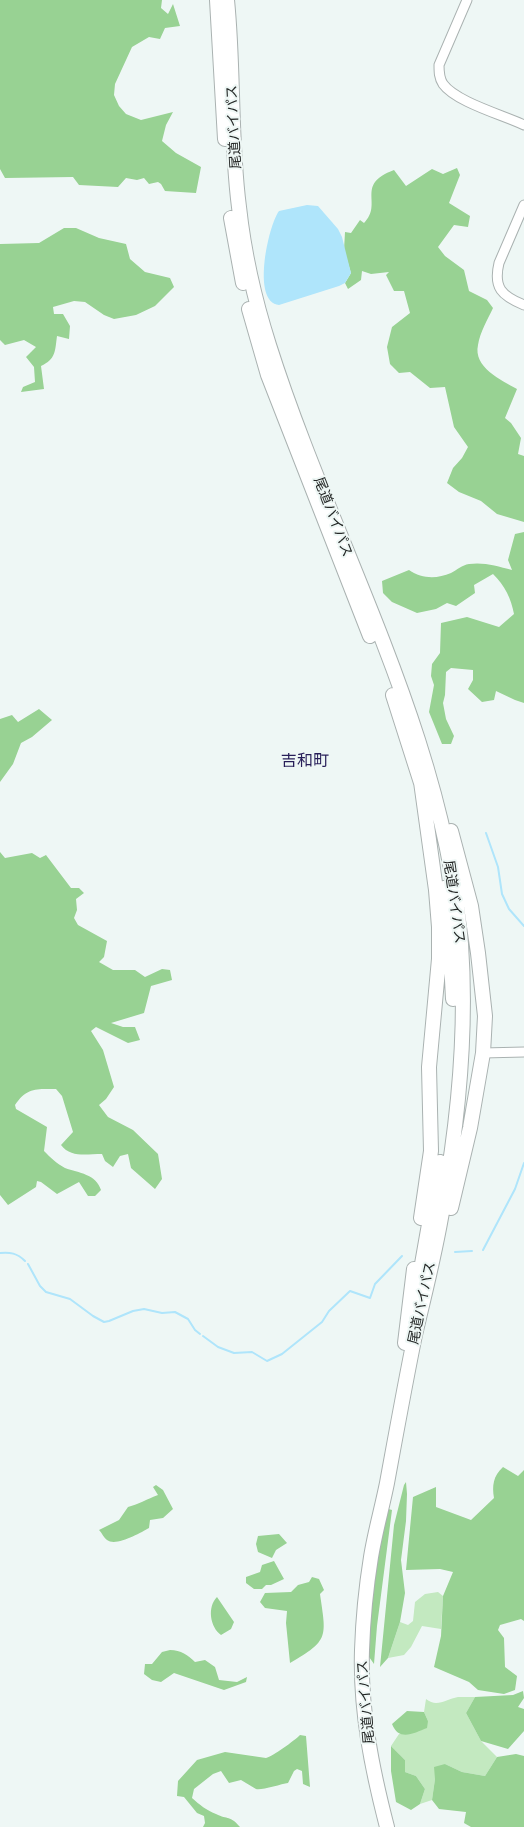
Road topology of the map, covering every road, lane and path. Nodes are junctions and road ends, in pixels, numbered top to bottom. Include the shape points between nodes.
1 (207, 0) edge
2 (217, 0) edge
3 (228, 0) edge
4 (467, 0) edge
5 (221, 93) junction
6 (524, 125) edge
7 (524, 205) edge
8 (524, 305) edge
9 (415, 730) junction
10 (420, 780) junction
11 (524, 1052) edge
12 (483, 1053) junction
13 (404, 1343) junction
14 (388, 1479) junction
15 (378, 1827) edge
16 (387, 1827) edge

1 - 5 highway
2 - 5 highway, 尾道バイパス
3 - 9 highway, 尾道バイパス via 238,206 258,305 301,435
4 - 6 street via 439,65 442,82 456,96
5 - 10 highway, 尾道バイパス via 233,234 257,339 290,435 396,703
7 - 8 street via 496,273 497,284 503,294
9 - 12 highway via 443,805 471,906 484,1016
9 - 14 highway, 尾道バイパス via 437,808 456,903 462,969 462,1045 444,1205
10 - 13 highway via 436,890 439,959 430,1067 431,1151
10 - 13 highway, 尾道バイパス via 446,904 453,985 453,1031 448,1110 439,1168
11 - 12 street
12 - 14 highway via 470,1128
13 - 15 highway, 尾道バイパス via 368,1541 360,1613 358,1702
14 - 16 highway, 尾道バイパス via 366,1587 362,1652 367,1736

